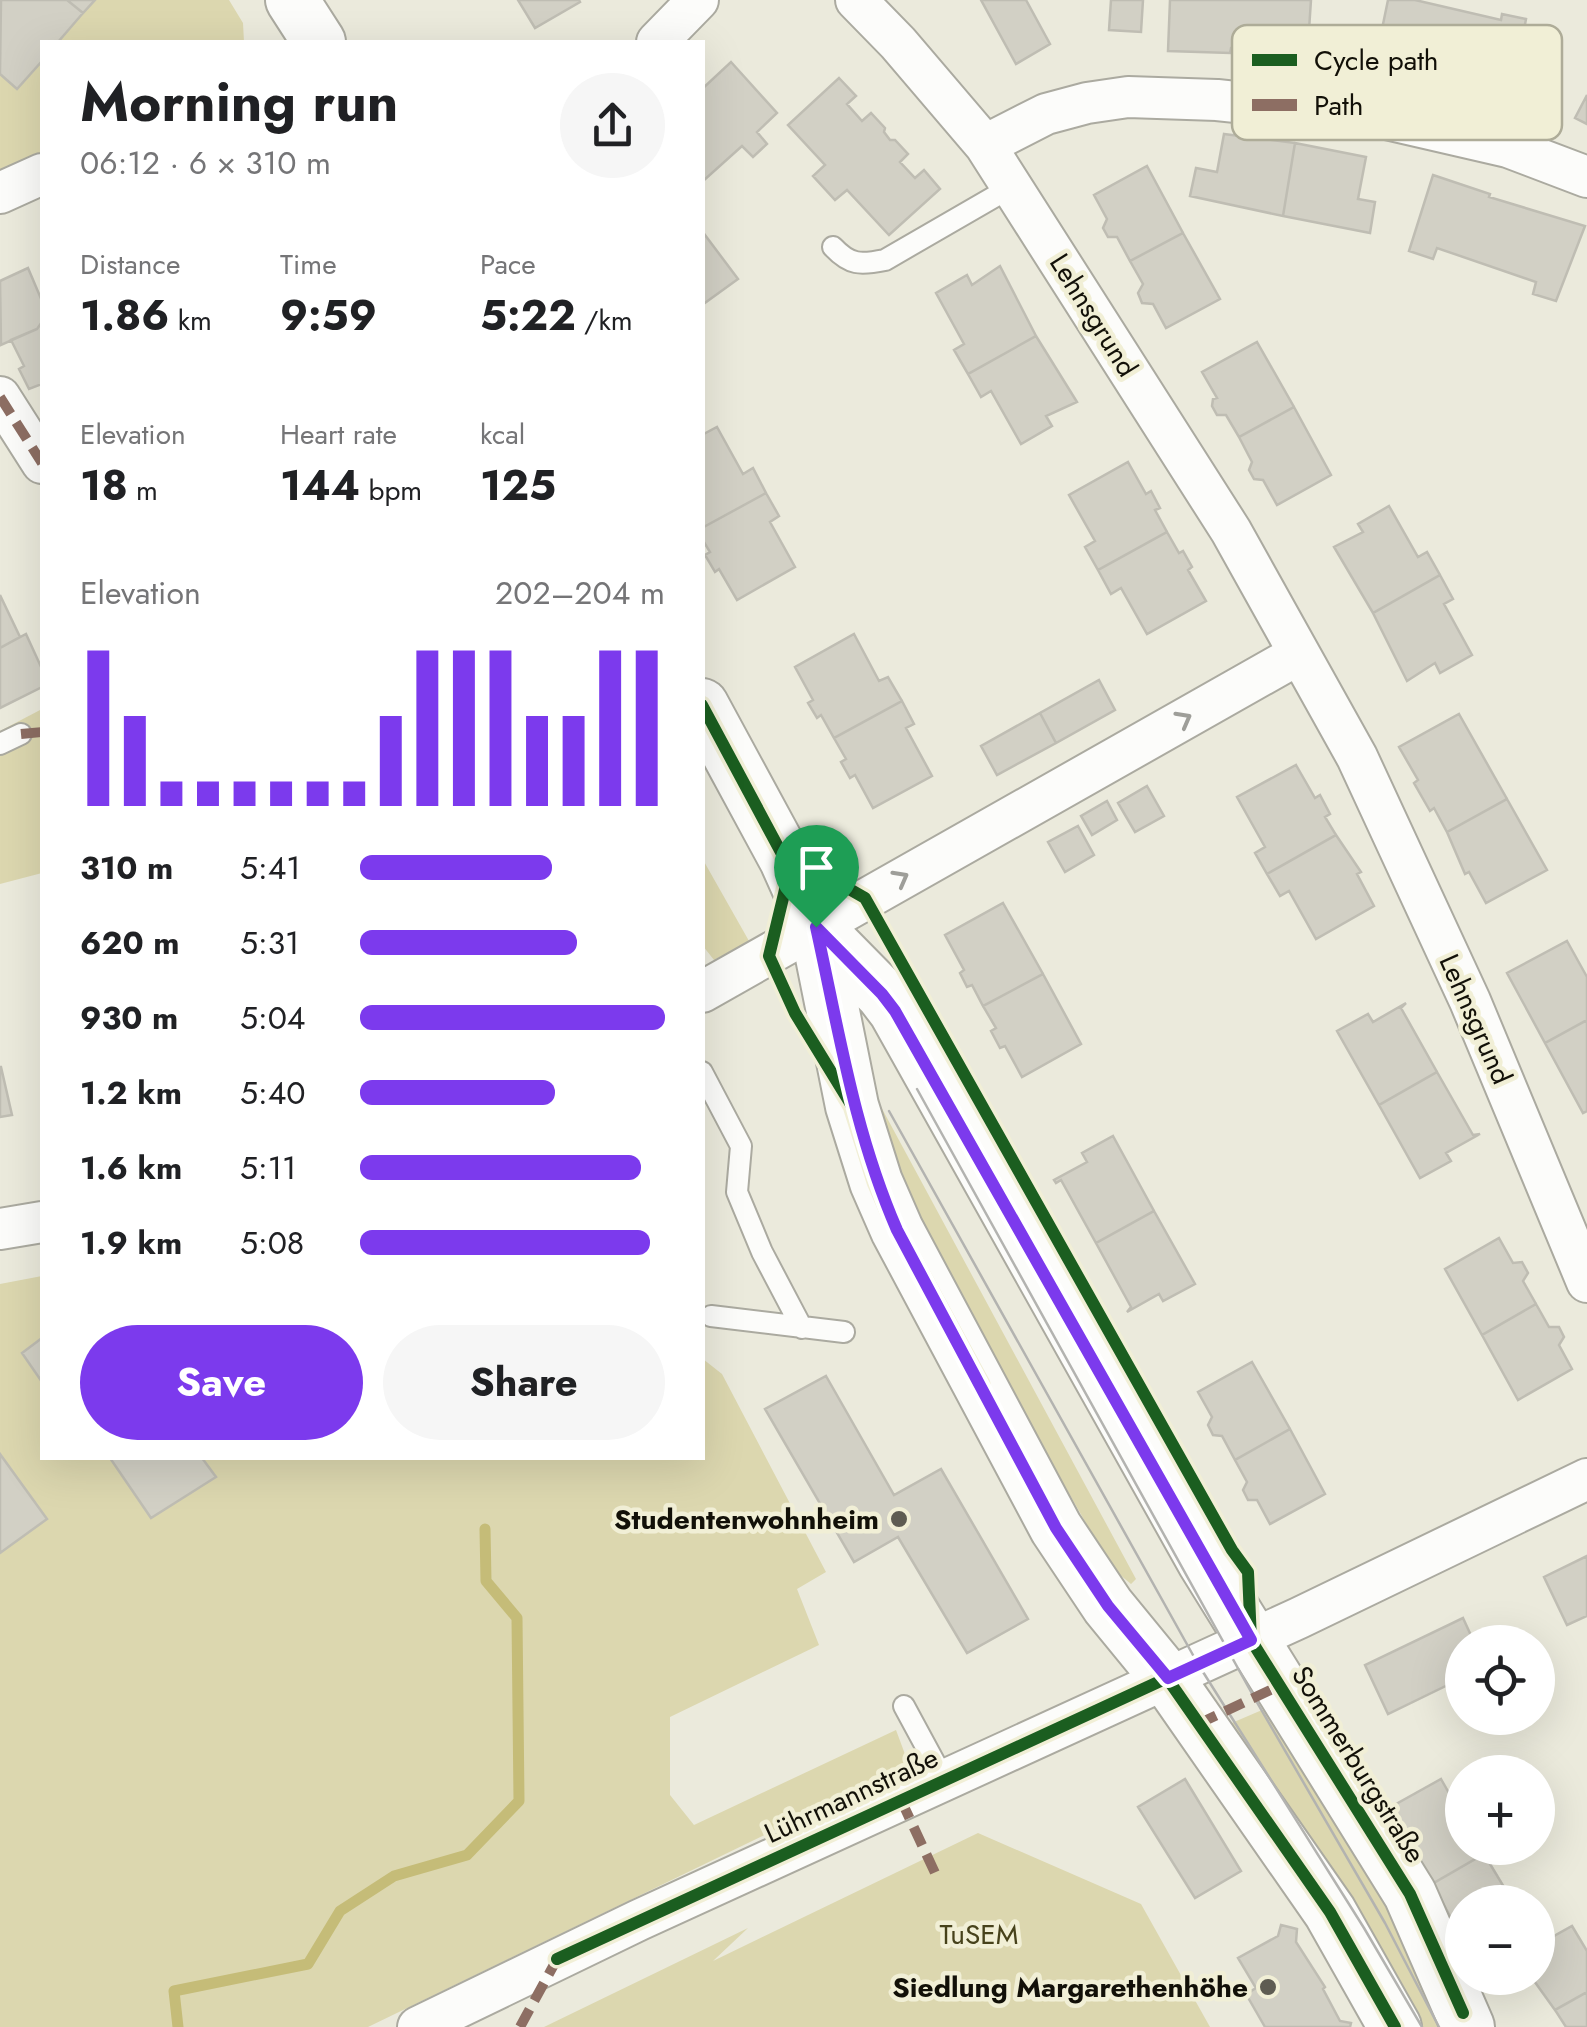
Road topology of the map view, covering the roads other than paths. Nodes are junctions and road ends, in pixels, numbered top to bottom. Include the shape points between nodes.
1 (292, 0) edge
2 (698, 0) edge
3 (856, 0) edge
4 (318, 40) edge
5 (659, 40) edge
6 (1232, 102) edge
7 (1478, 140) edge
8 (985, 146) junction
9 (40, 175) edge
10 (1587, 177) edge
11 (1013, 186) junction
12 (0, 194) edge
13 (832, 247) dead end
14 (0, 398) edge
15 (40, 459) edge
16 (1300, 654) junction
17 (705, 711) edge
18 (21, 734) dead end
19 (0, 744) edge
20 (816, 927) junction
21 (705, 990) edge
22 (705, 1078) edge
23 (40, 1222) edge
24 (0, 1229) edge
25 (1587, 1282) edge
26 (711, 1316) dead end
27 (802, 1328) junction
28 (844, 1332) dead end
29 (1587, 1479) edge
30 (1251, 1640) junction
31 (1168, 1678) junction
32 (904, 1706) dead end
33 (944, 1780) junction
34 (1470, 2022) edge
35 (418, 2027) edge
36 (1394, 2027) edge

1 - 4 street
2 - 5 street
3 - 8 street, Lehnsgrund
6 - 8 street via 1128,97 1087,103 1046,114
7 - 10 street
8 - 11 street, Lehnsgrund
9 - 12 street
11 - 13 lane via 884,260 847,262
11 - 16 street, Lehnsgrund via 1231,530
14 - 15 street
20 -> 16 street
16 - 25 street, Lehnsgrund via 1357,757 1470,1001
17 - 20 street, Sommerburgstraße
18 - 19 lane
20 - 21 street
20 - 30 street, Sommerburgstraße via 895,1011
20 - 31 street, Sommerburgstraße via 852,1106 897,1230 1056,1528
22 - 27 lane via 740,1146 736,1192
23 - 24 street
26 - 27 lane
27 - 28 lane
29 - 30 street, Lührmannstraße
30 - 31 street, Lührmannstraße
30 - 34 street, Sommerburgstraße via 1410,1894
31 - 33 street, Lührmannstraße
31 - 36 street, Sommerburgstraße via 1330,1912
32 - 33 lane
33 - 35 street, Lührmannstraße

